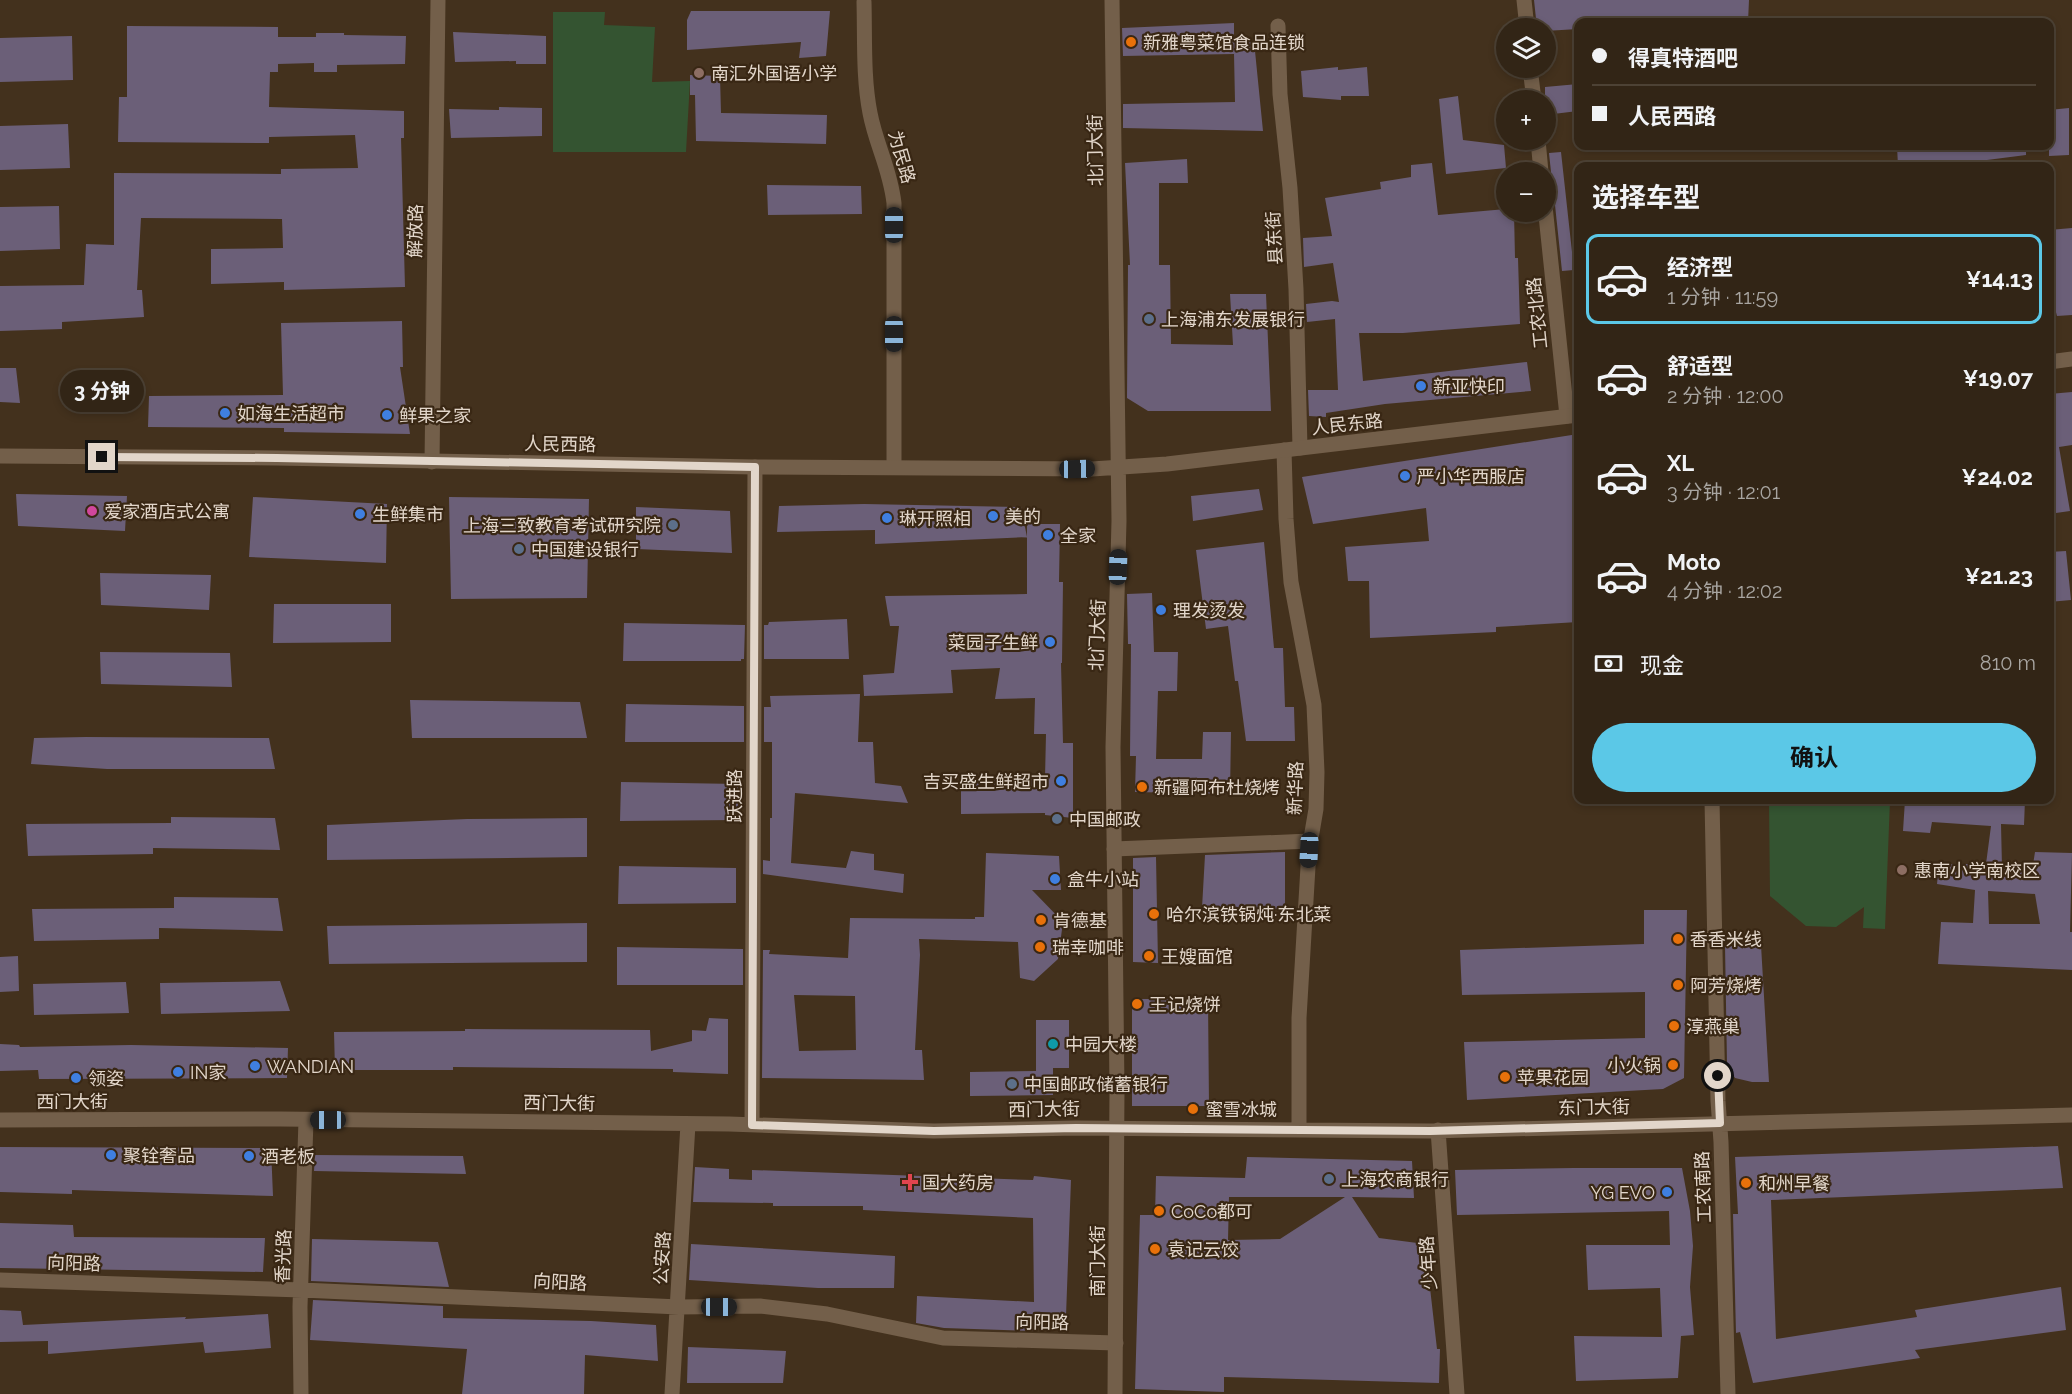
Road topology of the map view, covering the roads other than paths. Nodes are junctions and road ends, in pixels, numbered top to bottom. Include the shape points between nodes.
1 (438, 0) edge
2 (1112, 0) edge
3 (1524, 0) edge
4 (864, 2) dead end
5 (1526, 18) edge
6 (1278, 26) dead end
7 (1547, 222) edge
8 (2072, 359) edge
9 (2054, 361) edge
10 (1573, 416) edge
11 (1300, 448) junction
12 (1284, 450) junction
13 (0, 456) edge
14 (432, 462) junction
15 (755, 467) junction
16 (894, 467) junction
17 (1119, 468) junction
18 (1712, 804) edge
19 (1310, 841) junction
20 (1114, 849) junction
21 (2072, 1115) edge
22 (0, 1120) edge
23 (306, 1120) junction
24 (1720, 1123) junction
25 (688, 1124) junction
26 (752, 1125) junction
27 (1117, 1128) junction
28 (1299, 1129) junction
29 (1438, 1130) junction
30 (0, 1280) edge
31 (302, 1290) junction
32 (679, 1307) junction
33 (1116, 1343) junction
34 (301, 1394) edge
35 (672, 1394) edge
36 (1115, 1394) edge
37 (1456, 1394) edge
38 (1728, 1394) edge

1 - 14 street, 解放路
2 - 17 street, 北门大街
3 - 5 street
4 - 16 street, 为民路 via 867,97 894,203
6 - 11 street, 县东街 via 1296,289
7 - 10 street, 工农北路
8 - 9 street
10 - 11 street, 人民东路
11 - 12 street, 人民东路
12 - 17 street, 人民东路
12 - 19 street, 新华路 via 1291,582 1314,705 1316,809
13 - 14 street, 人民西路
14 - 15 street, 人民西路
15 - 16 street, 人民西路
15 - 26 street, 跃进路
16 - 17 street, 人民西路
17 - 20 street, 北门大街
18 - 24 street, 工农南路
19 - 20 street
19 - 28 street, 新华路 via 1299,1018
20 - 27 street, 北门大街
21 - 24 street, 东门大街
22 - 23 street, 西门大街
23 - 25 street, 西门大街
23 - 31 street, 香光路
24 - 29 street, 东门大街
24 - 38 street, 工农南路
25 - 26 street, 西门大街
25 - 32 street, 公安路
26 - 27 street, 西门大街 via 934,1131
27 - 28 street, 东门大街
27 - 33 street, 南门大街
28 - 29 street, 东门大街
29 - 37 street, 少年路
30 - 31 street, 向阳路
31 - 32 street, 向阳路
31 - 34 street, 香光路
32 - 33 street, 向阳路 via 793,1309 961,1339
32 - 35 street, 公安路
33 - 36 street, 南门大街

